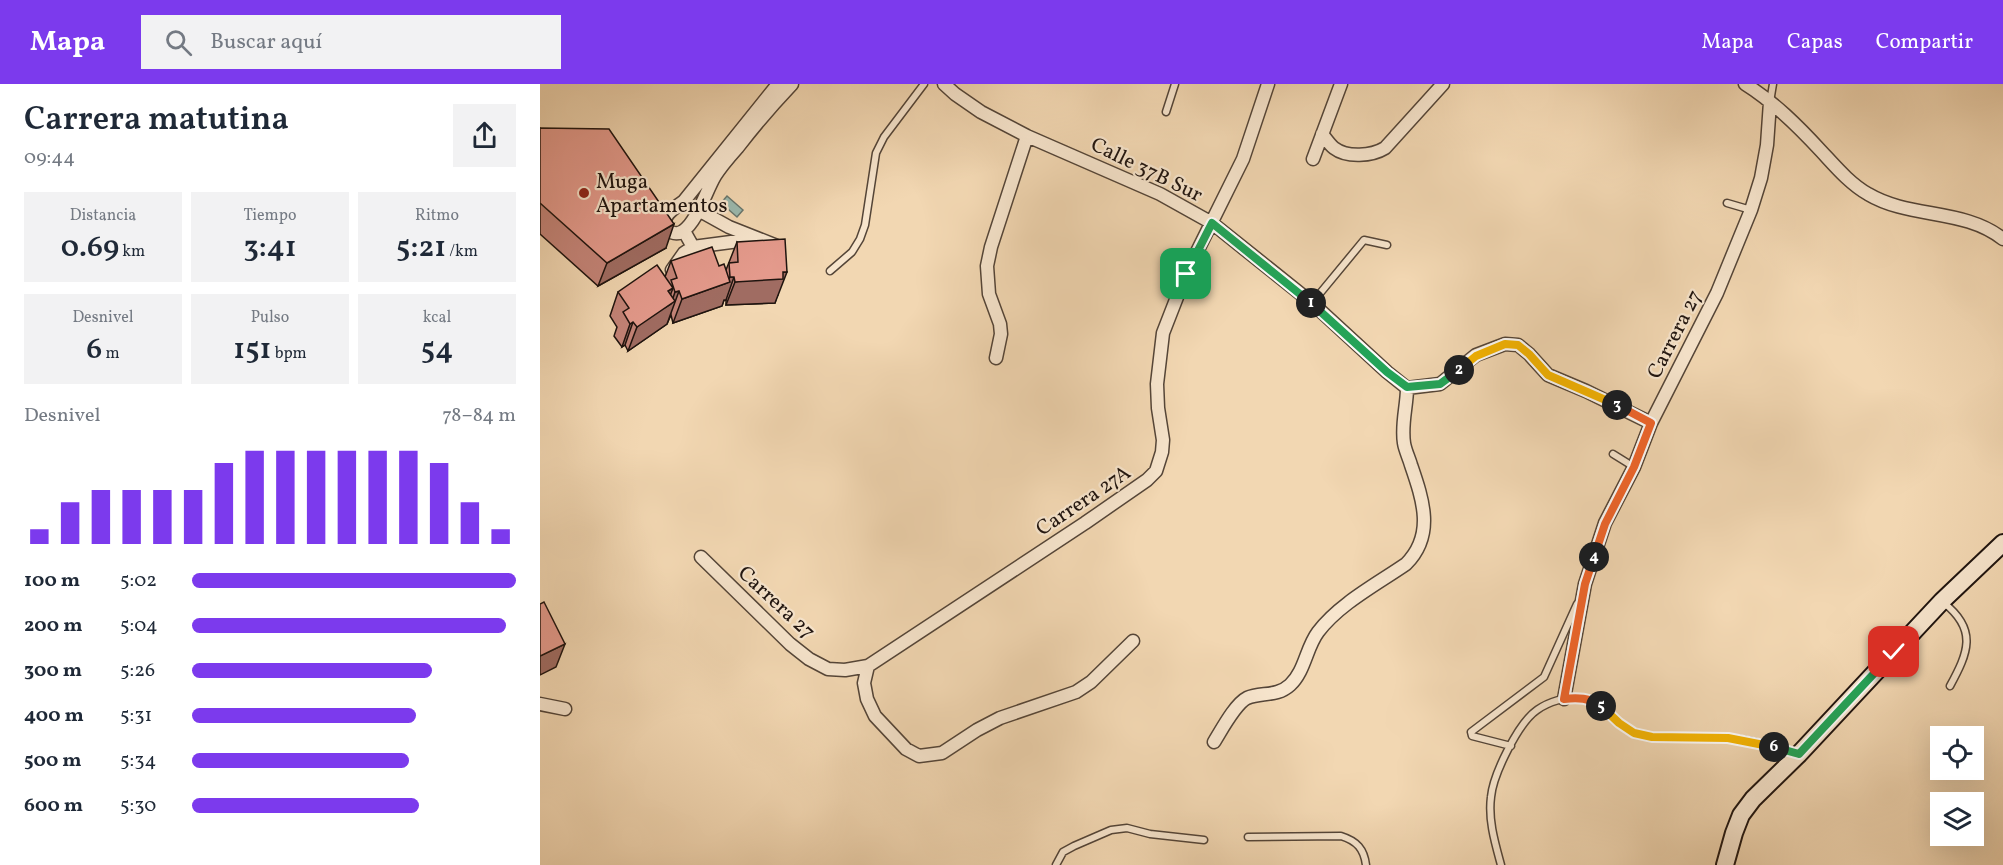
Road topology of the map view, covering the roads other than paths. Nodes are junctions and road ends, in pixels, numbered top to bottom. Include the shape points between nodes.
1 (778, 84) edge
2 (792, 84) edge
3 (924, 84) edge
4 (945, 84) edge
5 (1175, 84) edge
6 (1268, 84) edge
7 (1341, 84) edge
8 (1443, 84) edge
9 (1745, 84) edge
10 (1773, 84) edge
11 (770, 100) junction
12 (1770, 102) junction
13 (1166, 112) dead end
14 (1322, 134) junction
15 (1027, 136) junction
16 (1313, 159) dead end
17 (684, 201) junction
18 (1727, 203) dead end
19 (1751, 210) junction
20 (697, 211) junction
21 (1212, 223) junction
22 (684, 231) junction
23 (756, 238) junction
24 (2003, 239) edge
25 (1387, 245) dead end
26 (779, 247) edge
27 (693, 248) junction
28 (830, 271) dead end
29 (671, 276) edge
30 (1312, 303) junction
31 (996, 358) dead end
32 (1407, 387) junction
33 (1651, 423) junction
34 (1613, 454) dead end
35 (1634, 467) junction
36 (2003, 543) edge
37 (701, 556) dead end
38 (1585, 584) junction
39 (1942, 601) junction
40 (1133, 641) dead end
41 (868, 666) junction
42 (1950, 686) dead end
43 (1564, 699) junction
44 (540, 704) edge
45 (565, 709) dead end
46 (1214, 742) dead end
47 (1511, 746) junction
48 (1799, 754) junction
49 (1248, 837) dead end
50 (1204, 840) dead end
51 (1056, 865) edge
52 (1366, 865) edge
53 (1501, 865) edge
54 (1725, 865) edge

1 - 11 street
2 - 11 street
3 - 28 lane via 876,153 860,239 852,252
4 - 15 street, Calle 37B Sur via 981,112
5 - 13 lane
6 - 21 street, Carrera 27A via 1243,159
7 - 14 street
8 - 14 street via 1378,152 1335,150
9 - 12 street
10 - 12 lane, Carrera 27
11 - 17 street
11 - 20 street via 716,174
12 - 19 street, Carrera 27 via 1767,146
12 - 24 street via 1868,194 1900,206 1972,222
14 - 16 street
15 - 21 street, Calle 37B Sur via 1160,194
15 - 31 street via 987,266 989,294 1001,334
17 - 20 street
17 - 22 street via 668,214 665,224 672,233
18 - 19 lane
19 - 33 street, Carrera 27 via 1717,293
20 - 22 street
20 - 23 street
21 - 30 street, Calle 37B Sur
21 - 41 street, Carrera 27A via 1163,333 1157,384 1163,440 1156,471 1085,524
22 - 27 street
23 - 26 street
23 - 27 street
25 - 30 lane via 1364,240
27 - 29 street via 677,261
30 - 32 street, Calle 37B Sur
32 - 33 street via 1440,384 1476,356 1505,344 1518,345 1548,375
32 - 46 street via 1404,445 1423,507 1422,543 1406,564 1324,625 1291,684 1282,691 1245,699
33 - 35 street, Carrera 27
34 - 35 lane
35 - 38 street, Carrera 27 via 1605,524
36 - 39 street
37 - 41 street, Carrera 27 via 809,658 828,669
38 - 43 street, Carrera 27
38 - 47 lane via 1544,677 1471,732 1472,736
39 - 42 lane via 1960,618 1967,646
39 - 48 street
40 - 41 street via 1076,692 1000,718 942,753 919,756 906,749 875,716 864,683
43 - 47 lane via 1538,709
43 - 48 lane via 1599,704 1634,733 1652,737 1728,738
44 - 45 street
47 - 53 lane via 1497,772 1491,797 1491,822
48 - 54 street via 1741,815
49 - 52 lane via 1341,836 1365,853
50 - 51 lane via 1127,828 1111,830 1063,852

